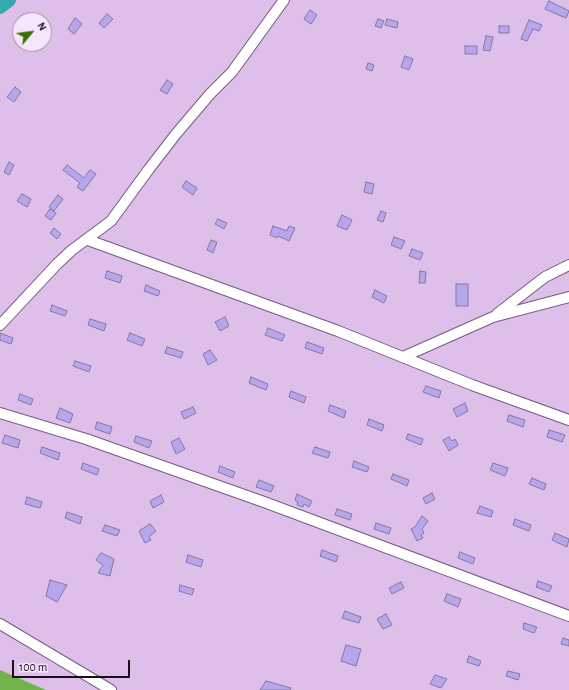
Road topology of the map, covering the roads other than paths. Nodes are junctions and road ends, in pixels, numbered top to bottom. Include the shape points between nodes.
1 (284, 0) edge
2 (88, 240) junction
3 (569, 265) edge
4 (569, 297) edge
5 (493, 317) junction
6 (0, 325) edge
7 (403, 357) junction
8 (0, 413) edge
9 (569, 420) edge
10 (569, 616) edge
11 (0, 624) edge
12 (111, 690) edge

1 - 2 street via 232,72 181,129 111,221
2 - 6 street via 57,264
2 - 7 street
3 - 5 street via 544,277
4 - 5 street
5 - 7 street
7 - 9 street
8 - 10 street via 86,439 264,502
11 - 12 street

